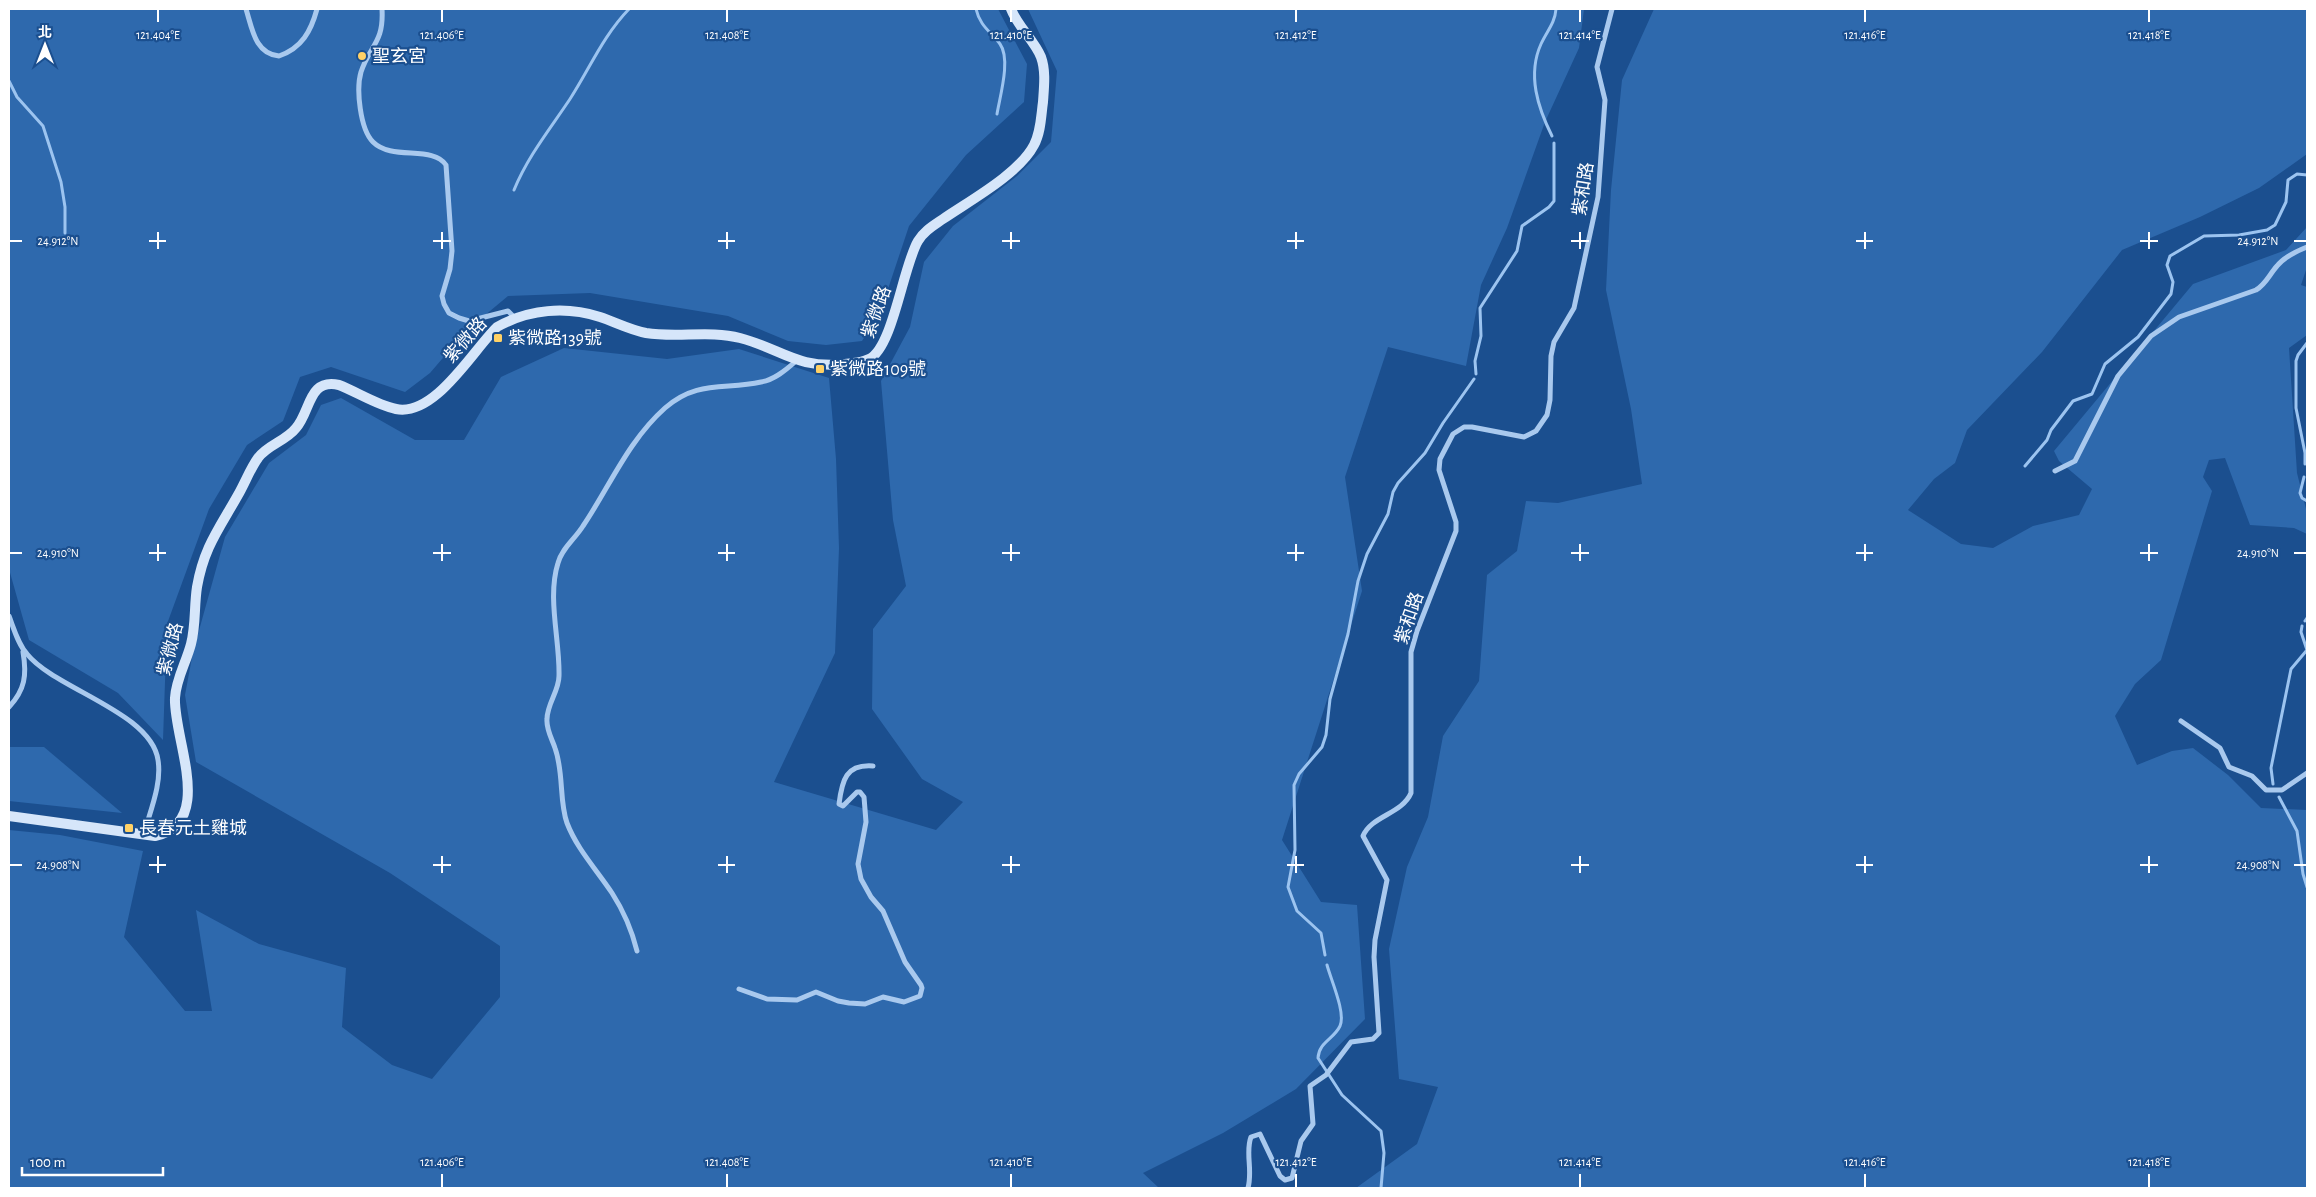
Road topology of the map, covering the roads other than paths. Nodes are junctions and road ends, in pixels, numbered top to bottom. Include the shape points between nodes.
1 (246, 9) edge
2 (317, 9) edge
3 (382, 9) edge
4 (1011, 9) edge
5 (1612, 9) edge
6 (2307, 247) edge
7 (516, 319) junction
8 (796, 361) junction
9 (2055, 471) dead end
10 (9, 616) edge
11 (23, 649) junction
12 (9, 706) edge
13 (2181, 720) dead end
14 (873, 766) dead end
15 (2307, 773) edge
16 (9, 816) edge
17 (144, 835) junction
18 (637, 951) dead end
19 (739, 989) dead end
20 (1248, 1188) edge

1 - 2 street via 260,47 272,56 279,56 298,46 308,34
3 - 7 street via 382,33 359,80 360,106 368,135 386,149 433,156 446,165 452,251 442,296 449,313 469,320 508,311
4 - 8 street, 紫微路 via 1043,66 1041,118 1033,147 999,181 922,235 884,340 875,356 858,363 839,365
5 - 20 street, 紫和路 via 1597,67 1605,100 1598,197 1574,308 1554,342 1546,414 1536,431 1524,436 1464,427 1450,439 1440,459 1440,474 1454,514 1456,531 1411,652 1411,793 1406,801 1368,828 1363,836 1387,880 1374,957 1379,1033 1373,1039 1351,1042 1331,1070 1310,1086 1313,1124 1301,1141 1292,1178 1285,1180 1280,1176 1263,1137 1251,1136 1248,1145 1252,1174
6 - 9 street via 2281,262 2266,283 2256,290 2179,317 2151,336 2118,376 2075,461
7 - 8 street, 紫微路 via 552,310 577,311 646,333 738,338
7 - 17 street, 紫微路 via 497,327 443,389 418,407 397,409 339,385 320,386 296,429 258,458 208,546 197,588 192,642 175,699 187,772 184,810 174,829 155,836
8 - 18 street via 766,381 702,388 666,407 631,446 582,528 558,561 554,587 559,677 547,718 562,777 564,814 589,864 616,900
10 - 11 street
11 - 12 street via 24,686
11 - 17 street via 44,669 122,716 153,745 159,771
13 - 15 street via 2220,748 2229,767 2252,776 2266,790 2282,790
14 - 19 street via 857,767 849,772 839,804 843,806 857,792 864,797 866,822 858,870 866,890 888,921 905,962 922,988 920,996 904,1002 883,997 865,1004 849,1004 816,992 797,1000 767,999
16 - 17 street, 紫微路

